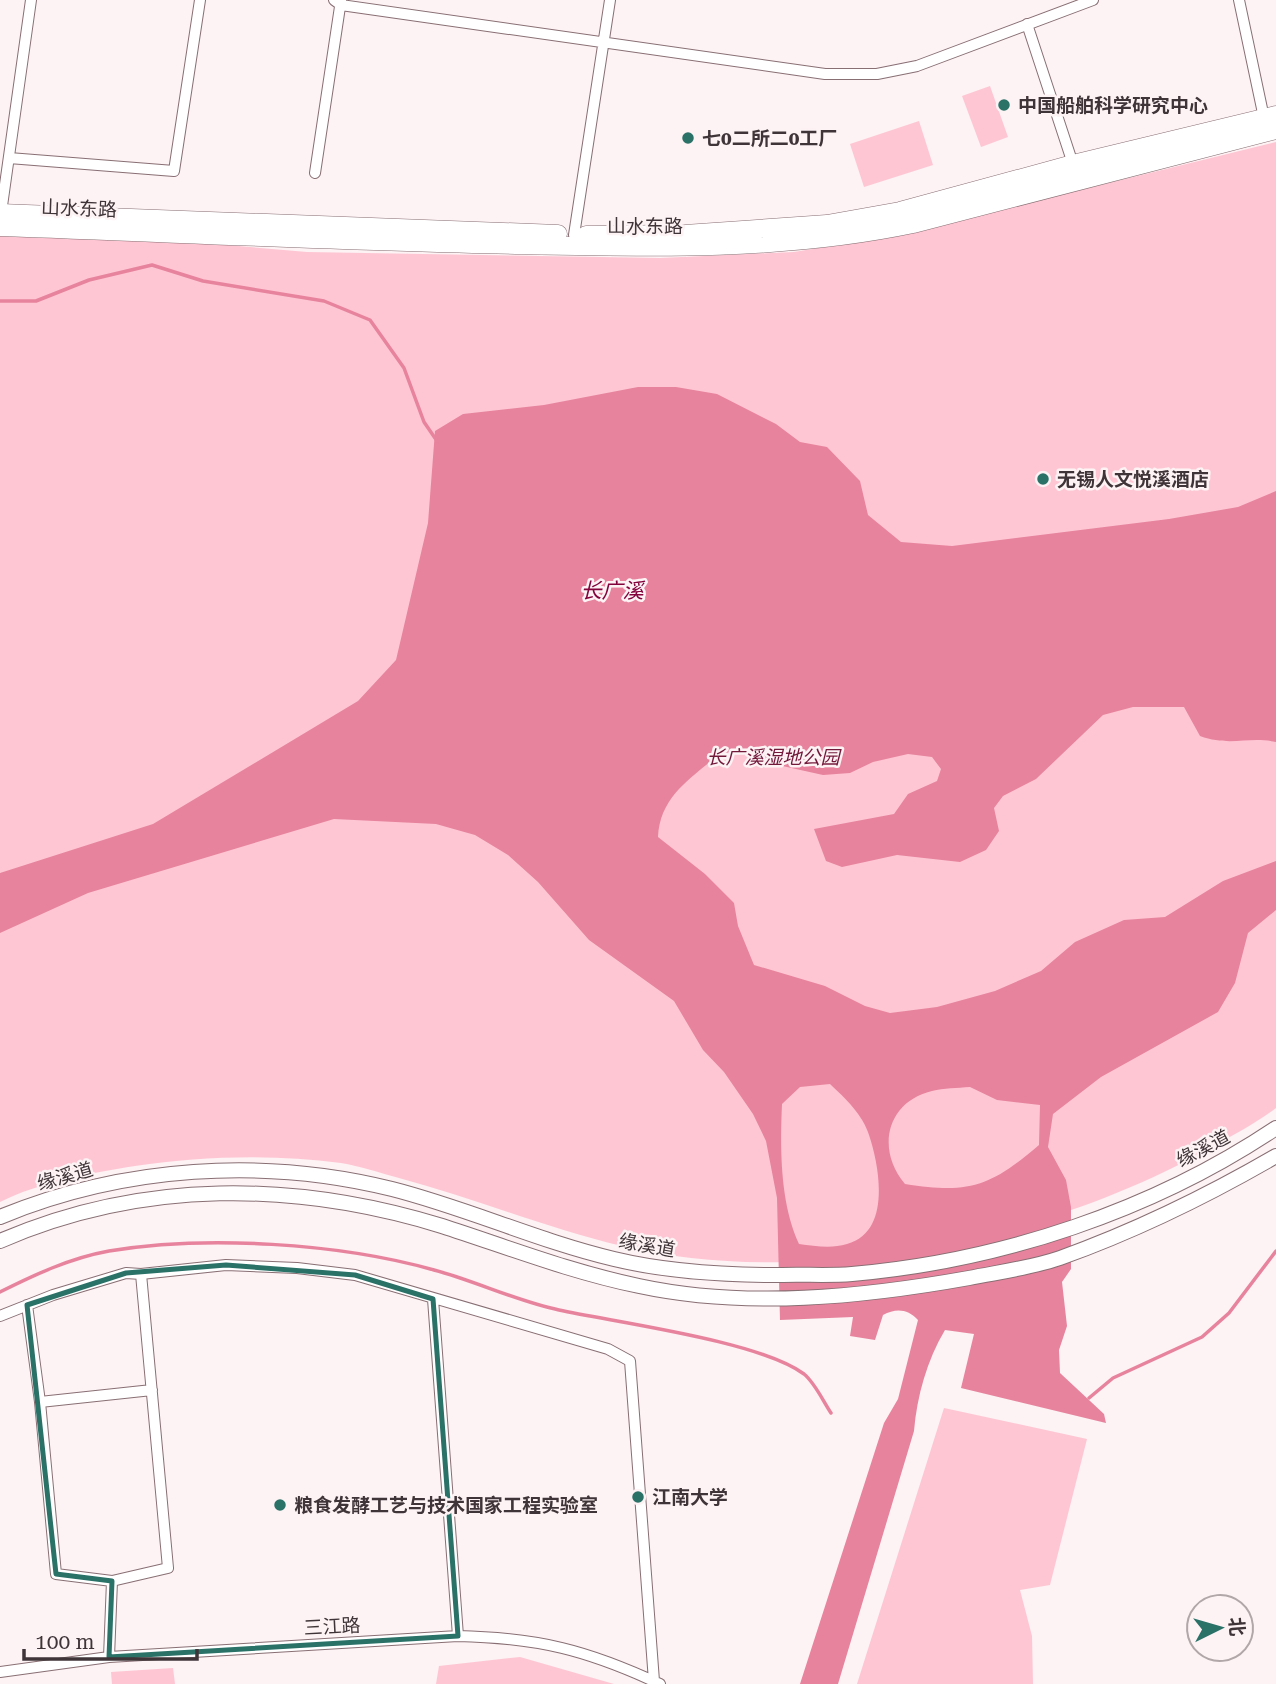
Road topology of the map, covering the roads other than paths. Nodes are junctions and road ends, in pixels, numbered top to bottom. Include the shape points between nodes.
1 (31, 0) edge
2 (200, 0) edge
3 (611, 0) edge
4 (1093, 0) edge
5 (1239, 0) edge
6 (338, 2) edge
7 (1027, 24) junction
8 (603, 41) junction
9 (1272, 121) edge
10 (9, 158) junction
11 (1073, 164) junction
12 (315, 173) dead end
13 (0, 218) edge
14 (575, 235) junction
15 (1276, 1128) edge
16 (1276, 1156) edge
17 (0, 1217) edge
18 (0, 1241) edge
19 (141, 1275) junction
20 (433, 1298) junction
21 (27, 1305) junction
22 (0, 1316) edge
23 (152, 1390) junction
24 (40, 1402) junction
25 (112, 1581) junction
26 (458, 1636) junction
27 (109, 1657) junction
28 (0, 1672) edge
29 (657, 1682) edge

1 - 10 street
2 - 10 street via 174,171
3 - 8 street
4 - 7 street
5 - 9 street
6 - 8 street
6 - 12 street
7 - 8 street via 917,66 877,74 825,74
7 - 11 street
8 - 14 street
9 - 11 highway, 山水东路
9 - 13 highway, 山水东路 via 912,224 748,246 372,242
10 - 13 street
11 - 14 highway, 山水东路 via 900,211 827,224 685,234
13 - 14 highway, 山水东路
15 - 17 main road, 缘溪道 via 1218,1163 1105,1215 1007,1248 850,1274 710,1274 615,1259 393,1189 291,1171 155,1176 65,1195
16 - 18 main road, 缘溪道 via 1205,1195 1057,1259 887,1292 770,1297 640,1286 390,1212 295,1194 247,1191 139,1200 63,1218
19 - 20 street via 226,1265 297,1268 355,1275
19 - 21 street via 126,1273
19 - 23 street
20 - 26 street
20 - 29 street via 608,1349 630,1361
21 - 22 street
21 - 24 street
23 - 24 street
23 - 25 street via 168,1568
24 - 25 street via 56,1574
25 - 27 street
26 - 27 street, 三江路
26 - 29 street, 三江路 via 516,1637 560,1646
27 - 28 street, 三江路

